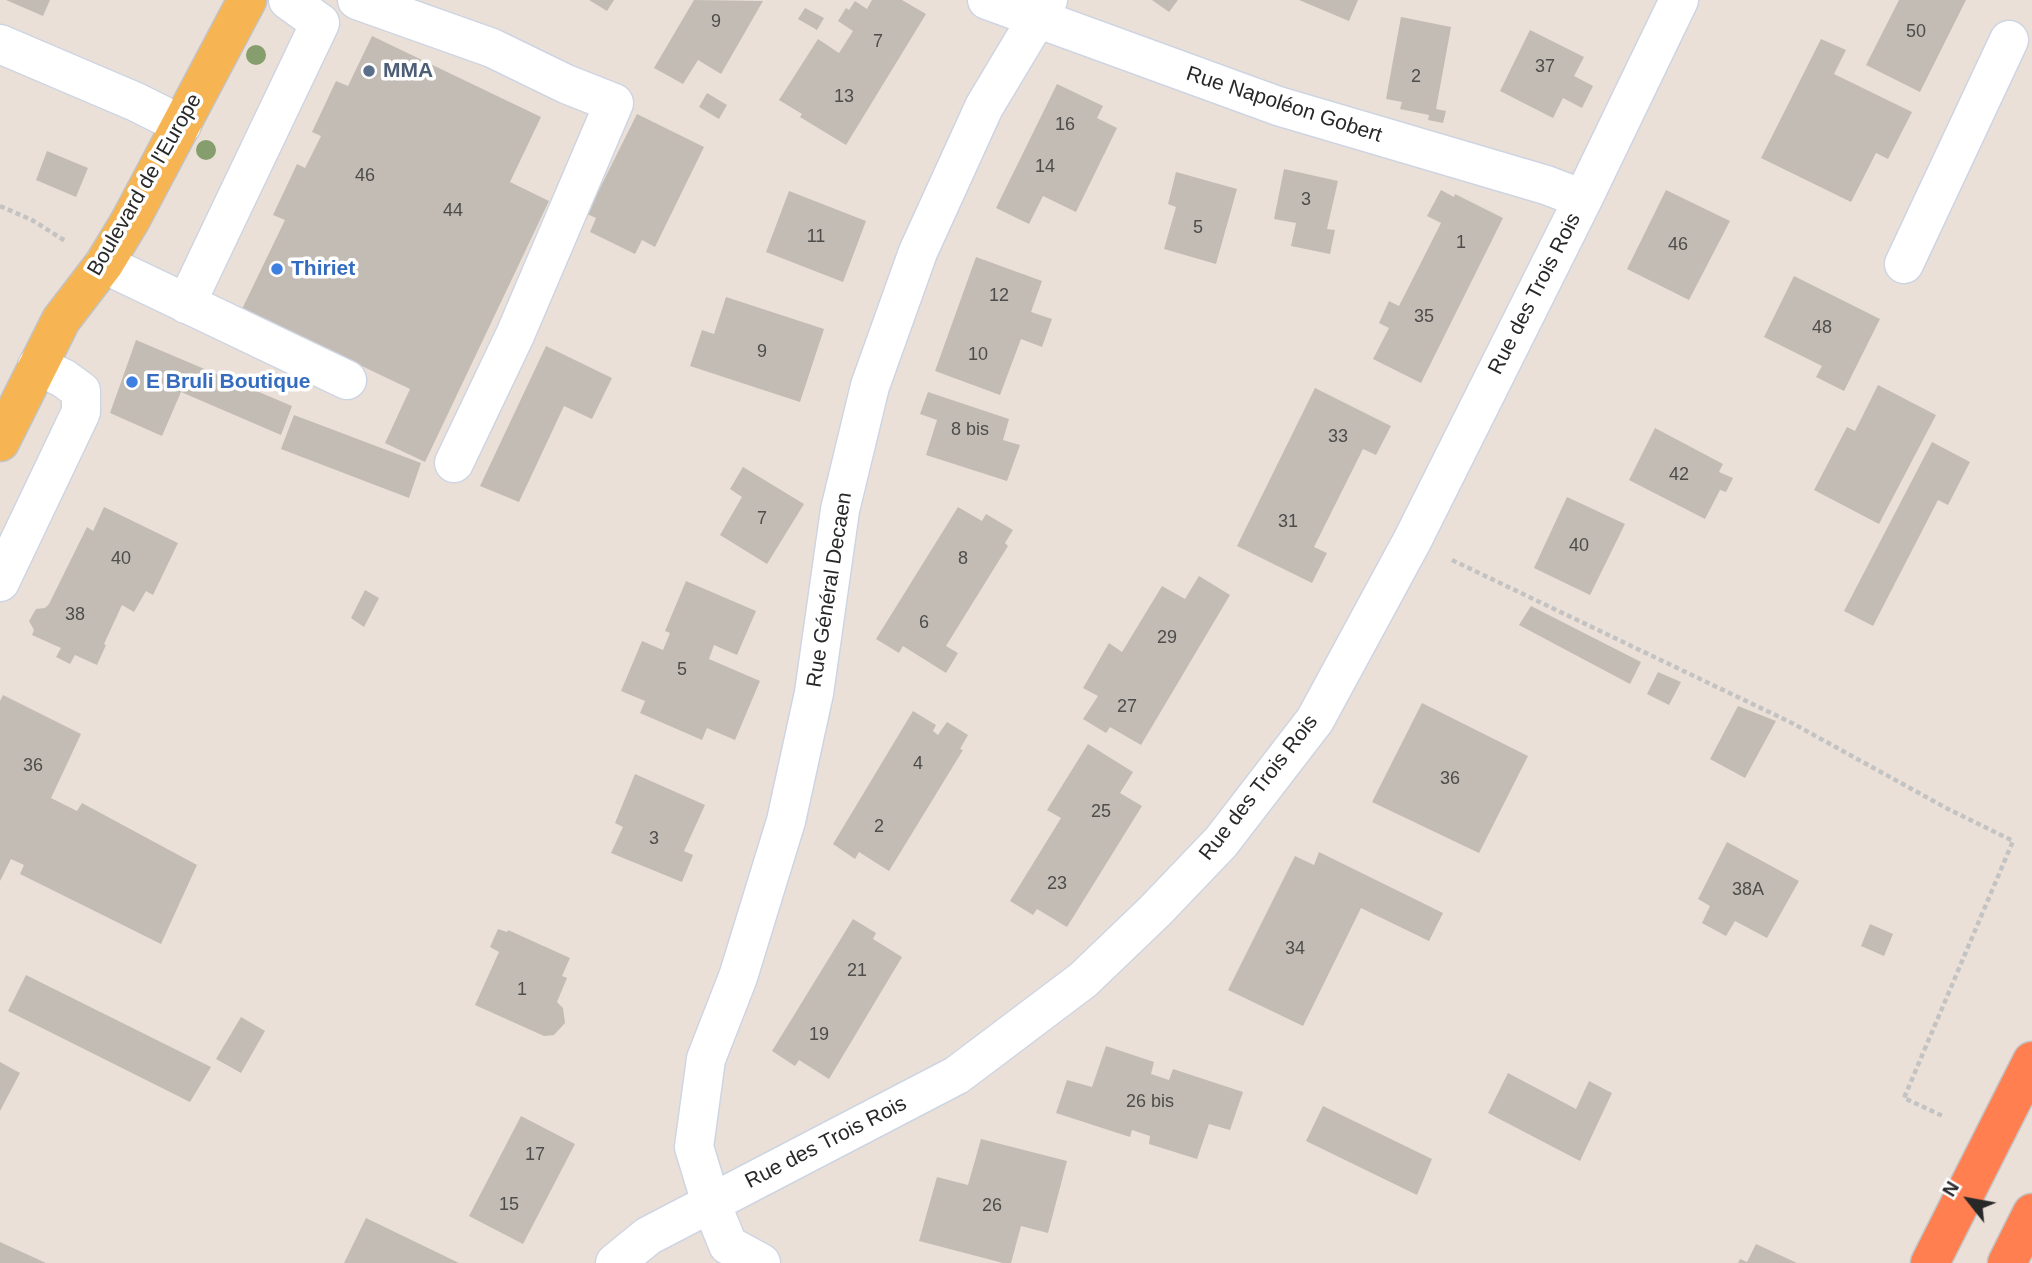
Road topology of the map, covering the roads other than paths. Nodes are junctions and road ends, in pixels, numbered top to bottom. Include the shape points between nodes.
1 (247, 0) edge
2 (288, 0) edge
3 (357, 0) edge
4 (987, 0) edge
5 (1679, 0) edge
6 (1042, 9) edge
7 (2009, 40) dead end
8 (0, 44) edge
9 (182, 125) junction
10 (1583, 199) junction
11 (104, 264) junction
12 (1904, 264) dead end
13 (186, 304) junction
14 (37, 366) junction
15 (347, 380) dead end
16 (0, 442) edge
17 (454, 463) dead end
18 (0, 582) edge
19 (2032, 1061) edge
20 (711, 1203) junction
21 (2032, 1213) edge
22 (615, 1263) edge
23 (761, 1263) edge
24 (1930, 1263) edge
25 (2007, 1263) edge

1 - 9 main road, Boulevard de l'Europe
2 - 13 street via 320,23
3 - 17 street via 492,48 614,103 515,335
4 - 6 street, Rue Napoléon Gobert
5 - 10 street, Rue des Trois Rois
6 - 10 street, Rue Napoléon Gobert via 1278,107
6 - 20 street, Rue Général Decaen via 984,107 918,252 870,386 840,510 814,693 786,821 738,977 706,1059 694,1147
7 - 12 street
8 - 9 street
9 - 11 main road, Boulevard de l'Europe
10 - 20 street, Rue des Trois Rois via 1412,541 1315,720 1221,842 1083,980 957,1075
11 - 13 street
11 - 14 main road, Boulevard de l'Europe via 61,320
13 - 15 street
14 - 16 main road, Boulevard de l'Europe
14 - 18 street via 81,391 81,412
19 - 24 highway
20 - 22 street, Rue des Trois Rois via 648,1236
20 - 23 street, Rue Général Decaen via 728,1245
21 - 25 highway

